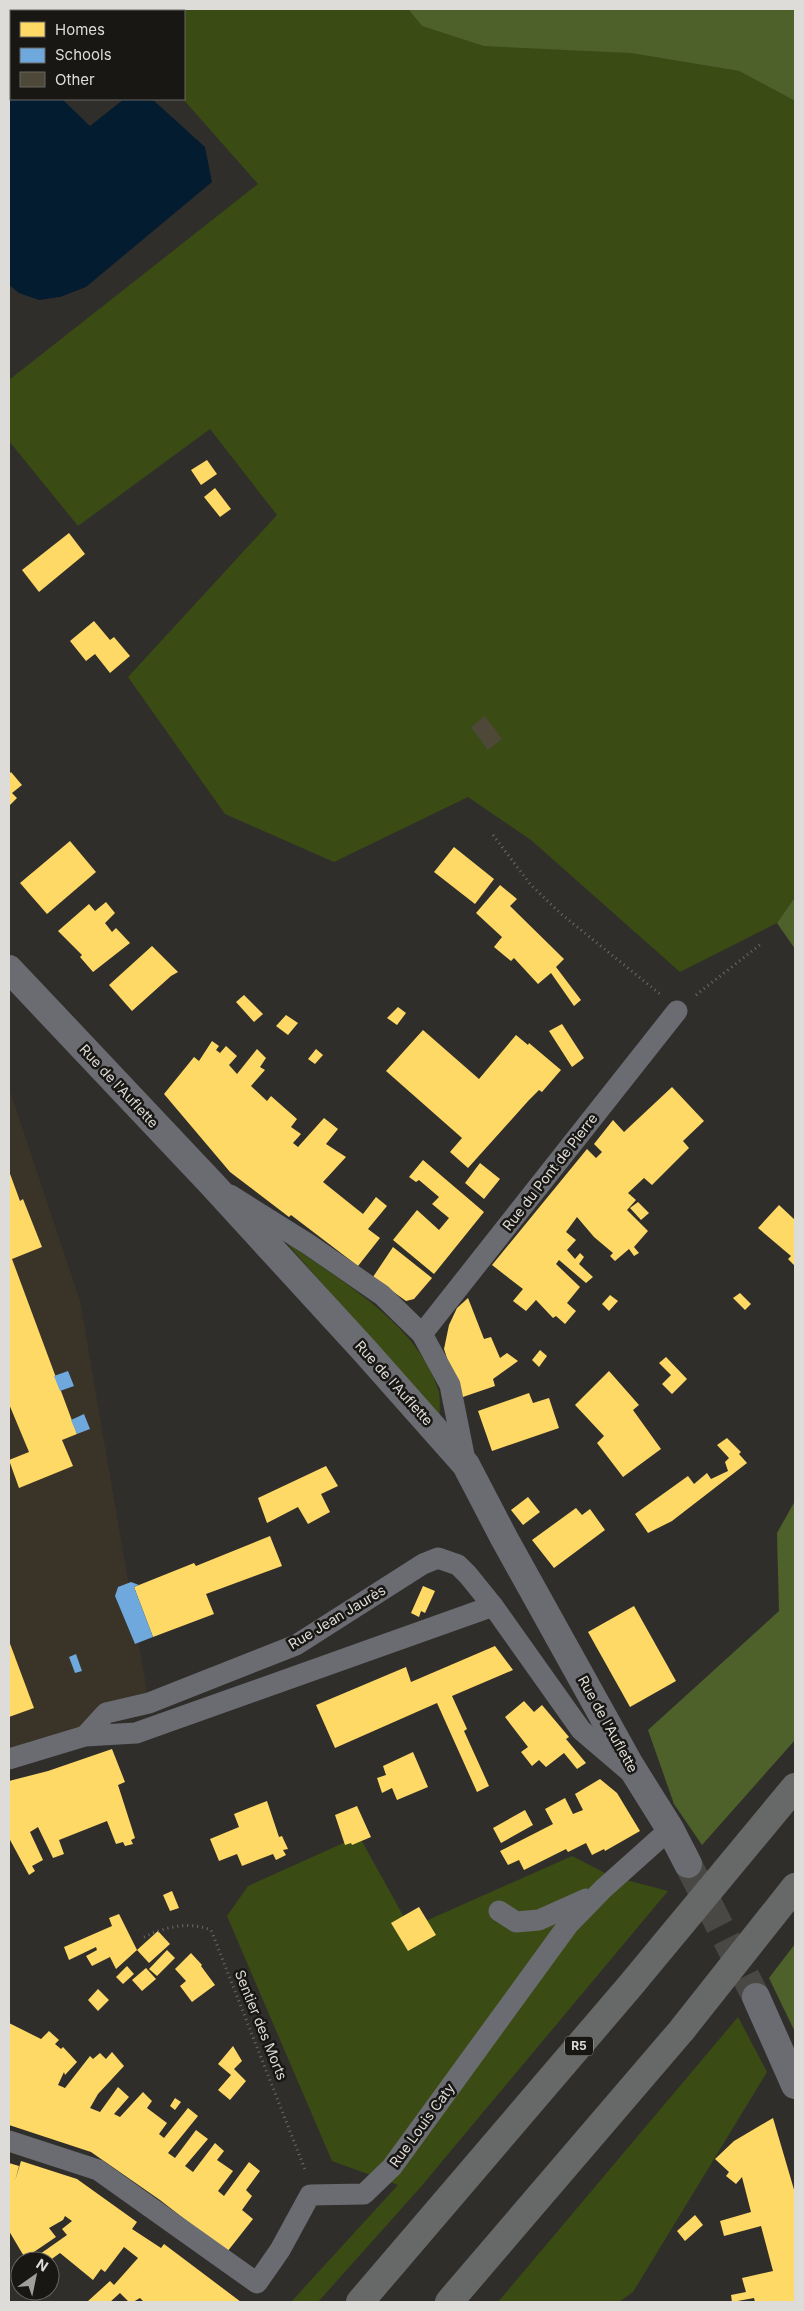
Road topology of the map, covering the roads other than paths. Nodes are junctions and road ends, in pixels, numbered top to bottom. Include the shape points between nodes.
1 (9, 969) edge
2 (677, 1011) road end
3 (211, 1183) junction
4 (422, 1334) junction
5 (466, 1465) junction
6 (494, 1606) junction
7 (85, 1736) junction
8 (9, 1759) edge
9 (640, 1781) junction
10 (795, 1787) edge
11 (670, 1829) junction
12 (688, 1864) tunnel mouth
13 (795, 1887) edge
14 (603, 1889) junction
15 (499, 1911) dead end
16 (756, 1996) tunnel mouth
17 (795, 2085) edge
18 (9, 2140) edge
19 (360, 2302) edge
20 (449, 2302) edge

1 - 3 street, Rue de l'Auflette
2 - 4 street, Rue du Pont de Pierre
3 - 4 street via 382,1295
3 - 5 street, Rue de l'Auflette
4 - 5 street via 450,1385
5 - 9 street, Rue de l'Auflette
6 - 7 street via 136,1733
6 - 7 street, Rue Jean Jaurès via 458,1565 438,1558 423,1564 296,1645 149,1703 106,1713
6 - 9 street, Rue Jean Jaurès via 581,1730
7 - 8 street
9 - 11 street, Rue de l'Auflette
10 - 19 highway, R5
11 - 12 street, Rue de l'Auflette
11 - 14 street, Rue Louis Caty
13 - 20 highway via 681,2031
14 - 15 street via 539,1920 516,1922
14 - 18 street, Rue Louis Caty via 568,1925 392,2167 364,2194 310,2195 280,2250 257,2283 98,2170
16 - 17 street

